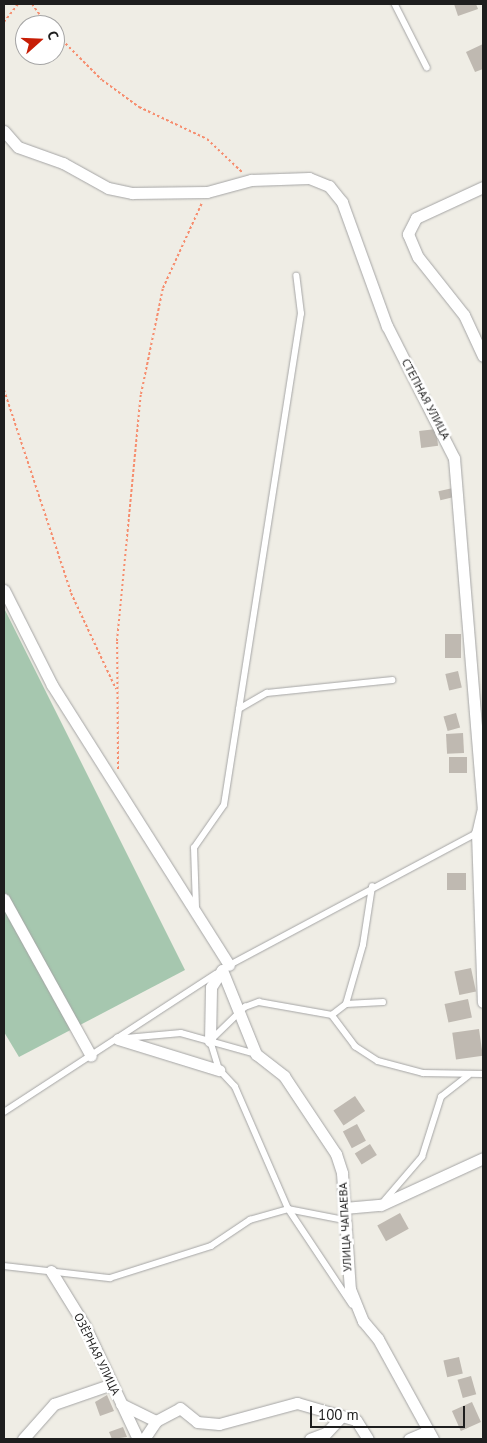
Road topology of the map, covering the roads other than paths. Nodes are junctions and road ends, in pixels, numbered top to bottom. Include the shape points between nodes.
1 (395, 4) edge
2 (427, 67) dead end
3 (4, 131) edge
4 (483, 187) edge
5 (296, 276) dead end
6 (483, 356) edge
7 (4, 590) edge
8 (392, 680) dead end
9 (239, 709) junction
10 (483, 808) edge
11 (477, 833) junction
12 (372, 886) junction
13 (4, 898) edge
14 (197, 912) junction
15 (225, 968) junction
16 (383, 1002) dead end
17 (483, 1002) edge
18 (346, 1004) junction
19 (240, 1011) junction
20 (332, 1015) junction
21 (118, 1038) junction
22 (210, 1040) junction
23 (256, 1054) junction
24 (91, 1056) junction
25 (219, 1070) junction
26 (483, 1074) edge
27 (468, 1076) junction
28 (4, 1112) edge
29 (483, 1158) edge
30 (381, 1205) junction
31 (288, 1209) junction
32 (344, 1214) junction
33 (4, 1266) edge
34 (51, 1271) junction
35 (363, 1321) junction
36 (112, 1384) junction
37 (121, 1404) junction
38 (342, 1416) junction
39 (156, 1421) junction
40 (431, 1435) edge
41 (413, 1438) edge
42 (23, 1439) edge
43 (138, 1439) edge
44 (144, 1439) edge
45 (310, 1439) edge
46 (368, 1439) edge

1 - 2 lane
3 - 10 street, СТЕПНАЯ УЛИЦА via 18,147 63,163 108,188 132,193 207,192 251,180 309,178 336,194 387,326 448,441 455,468
4 - 6 street via 416,218 408,234 418,257 464,315
5 - 9 lane via 301,314
7 - 14 street via 52,685
8 - 9 lane via 267,693
9 - 14 lane via 224,805 194,848 192,883
10 - 11 street, СТЕПНАЯ УЛИЦА
11 - 12 lane
11 - 17 street, СТЕПНАЯ УЛИЦА
12 - 15 lane via 306,928
12 - 18 lane via 363,945
13 - 24 street
14 - 15 street
15 - 19 street
15 - 21 lane
15 - 22 street via 211,987
16 - 18 lane
18 - 20 lane
19 - 20 lane via 259,1002
19 - 22 lane
19 - 23 street
20 - 27 lane via 355,1046 378,1061 423,1073
21 - 22 lane via 181,1033
21 - 24 lane
21 - 25 street
22 - 23 lane
22 - 25 lane
23 - 32 street, УЛИЦА ЧАПАЕВА via 284,1076 336,1154 342,1173
24 - 28 lane
25 - 31 lane via 235,1087
26 - 27 lane
27 - 30 lane via 441,1097 422,1156
29 - 30 street
30 - 32 street
31 - 32 lane
31 - 34 lane via 250,1220 211,1246 110,1278
31 - 35 lane
32 - 35 street, УЛИЦА ЧАПАЕВА via 346,1267
33 - 34 lane
34 - 36 street, ОЗЁРНАЯ УЛИЦА
35 - 40 street, УЛИЦА ЧАПАЕВА via 378,1339
36 - 37 street, ОЗЁРНАЯ УЛИЦА
36 - 42 street via 54,1404
37 - 39 street
37 - 43 street, ОЗЁРНАЯ УЛИЦА
38 - 39 street via 297,1403 220,1424 197,1422 180,1408
38 - 45 street via 326,1433
38 - 46 street via 356,1420
39 - 44 street
40 - 41 street

